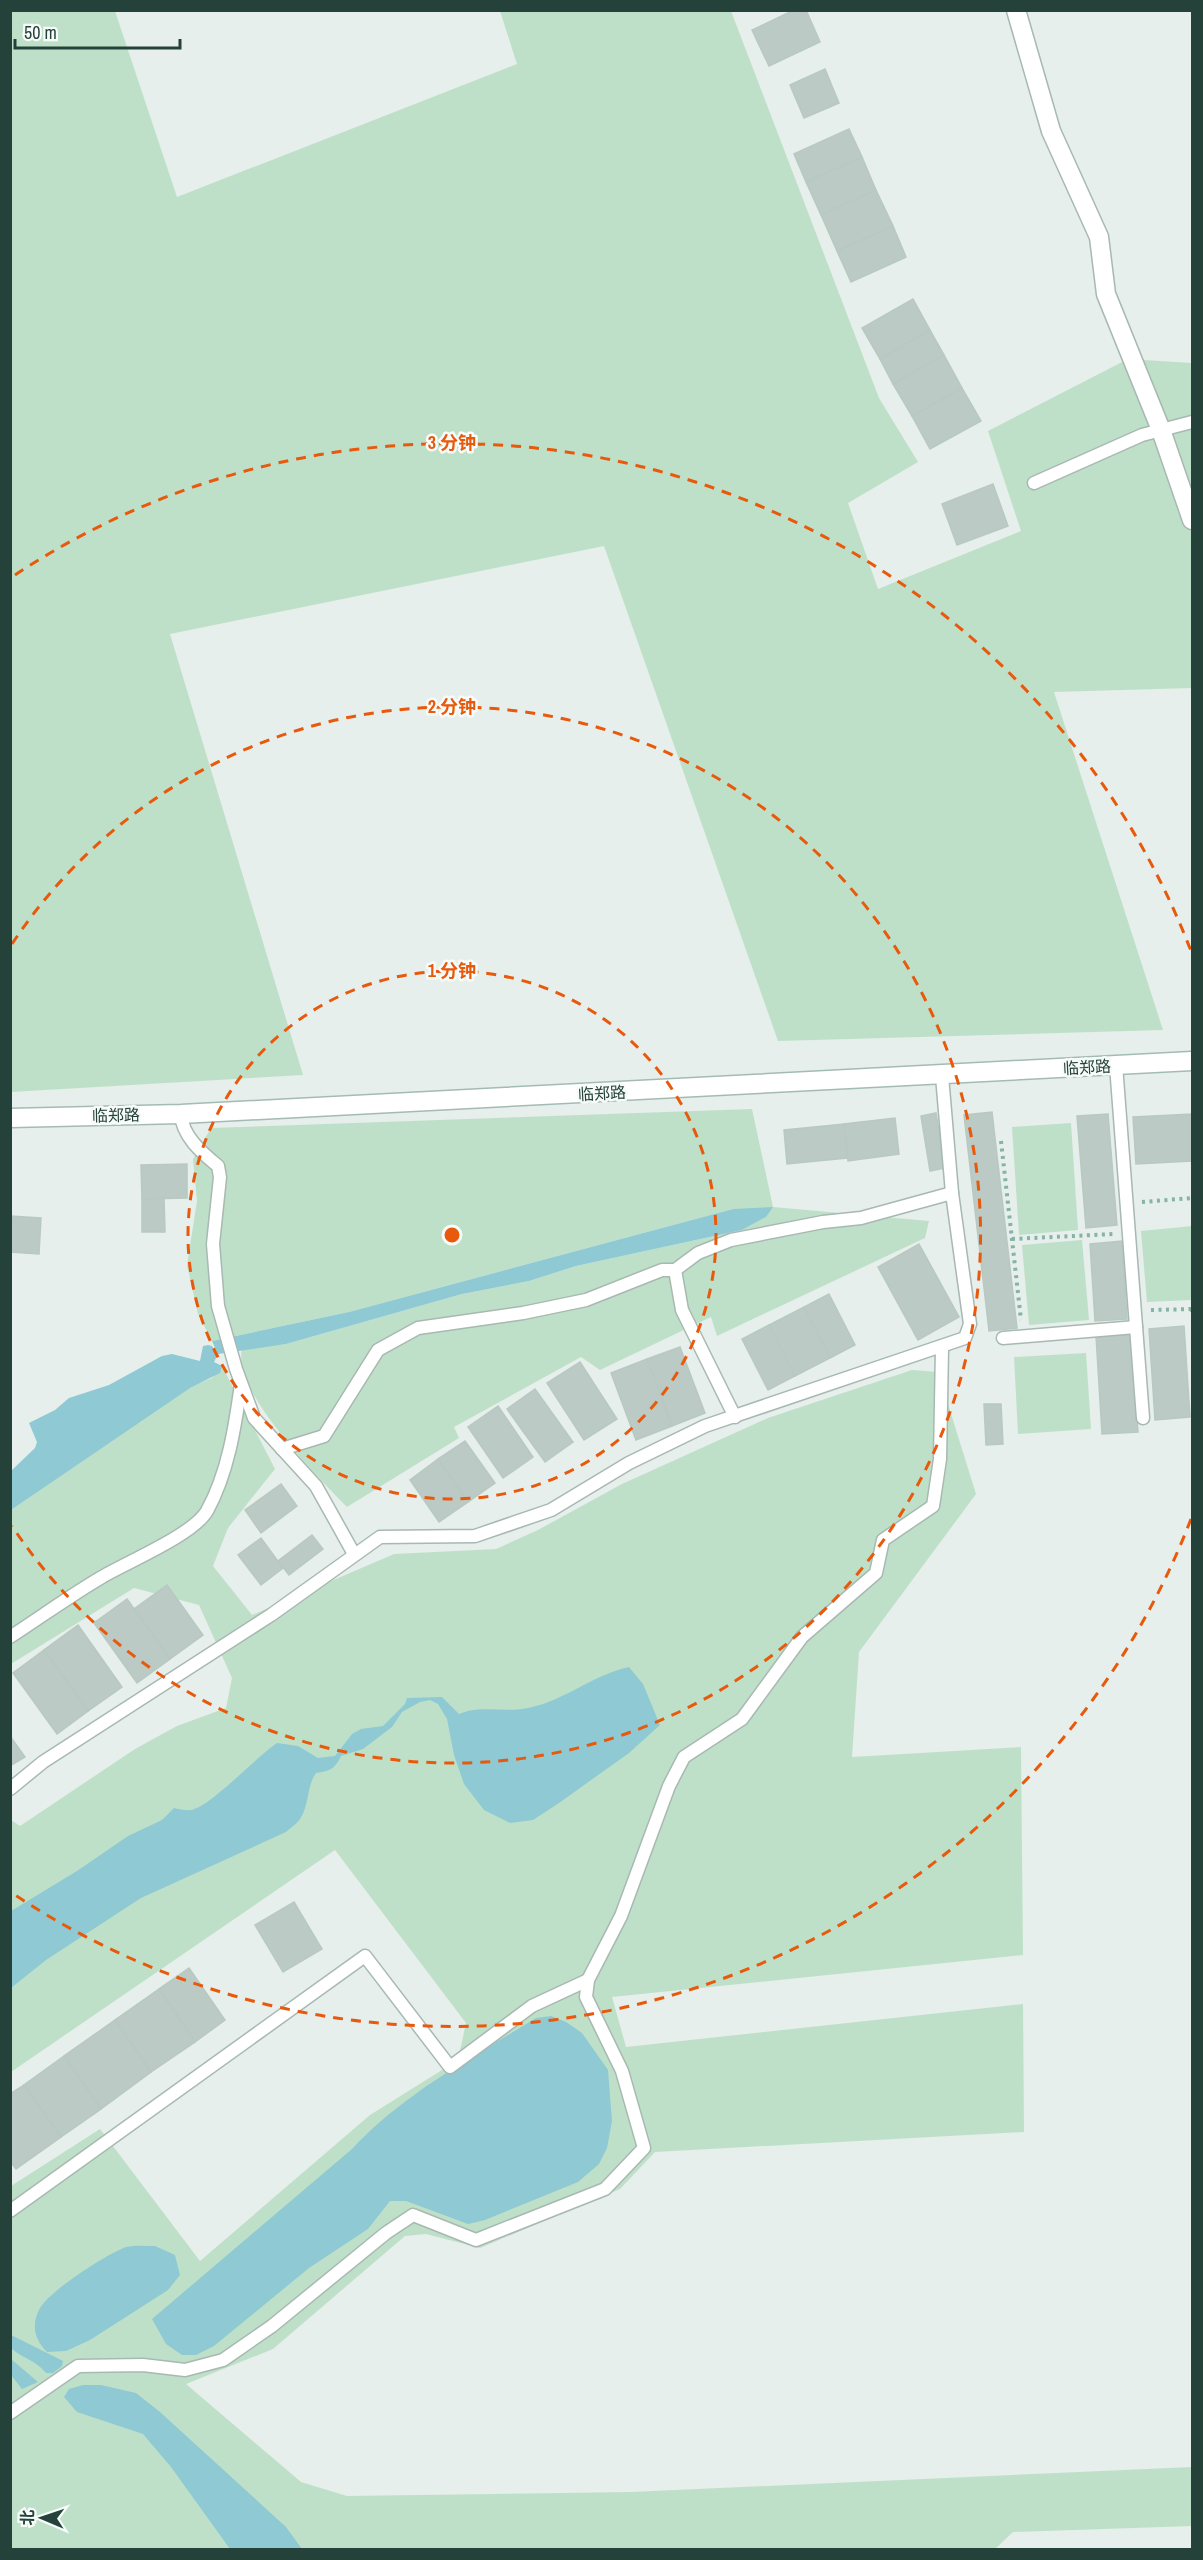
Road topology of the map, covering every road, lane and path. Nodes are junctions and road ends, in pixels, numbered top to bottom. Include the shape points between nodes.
1 (1016, 10) edge
2 (1192, 422) edge
3 (1161, 430) junction
4 (1034, 483) dead end
5 (1192, 520) edge
6 (1192, 1061) edge
7 (1116, 1065) junction
8 (942, 1076) junction
9 (181, 1114) junction
10 (10, 1118) edge
11 (1001, 1141) dead end
12 (952, 1193) junction
13 (1192, 1198) edge
14 (1126, 1204) junction
15 (1129, 1233) junction
16 (1012, 1239) junction
17 (675, 1270) junction
18 (1192, 1309) edge
19 (1135, 1311) junction
20 (1192, 1315) edge
21 (1136, 1327) junction
22 (1022, 1336) junction
23 (1003, 1338) dead end
24 (942, 1348) junction
25 (241, 1383) junction
26 (735, 1417) junction
27 (1143, 1418) dead end
28 (282, 1449) junction
29 (354, 1554) junction
30 (10, 1636) edge
31 (10, 1789) edge
32 (588, 1980) junction
33 (10, 2211) edge
34 (10, 2413) edge

1 - 3 main road via 1051,130 1099,237 1106,294
2 - 3 lane
3 - 4 lane
3 - 5 main road
6 - 7 main road, 临郑路
7 - 8 main road, 临郑路
7 - 14 lane
8 - 9 main road, 临郑路
8 - 12 lane
9 - 10 main road, 临郑路
9 - 25 lane via 181,1125 218,1166 213,1244 218,1306
11 - 16 path
12 - 17 lane via 861,1218 731,1240 698,1253
12 - 24 lane via 970,1329 965,1338
13 - 14 path
14 - 15 lane
15 - 16 path
15 - 19 lane
16 - 22 path
17 - 26 lane via 682,1311
17 - 28 lane via 662,1270 586,1300 418,1329 378,1350 324,1436
18 - 19 path
18 - 20 path
19 - 21 lane
21 - 22 lane
21 - 27 lane
22 - 23 lane
24 - 26 lane
24 - 32 lane via 940,1459 933,1506 883,1540 876,1572 802,1637 742,1719 684,1757 669,1786 621,1916
25 - 28 lane via 254,1418
25 - 30 lane via 221,1478 205,1514 165,1544 102,1577
26 - 29 lane via 705,1426 629,1463 551,1510 475,1536 380,1537
28 - 29 lane via 316,1486
29 - 31 lane via 271,1615 43,1762
32 - 33 lane via 532,2006 450,2067 365,1956
32 - 34 lane via 586,1997 622,2071 644,2148 605,2188 476,2240 413,2216 223,2360 185,2370 143,2365 78,2366

